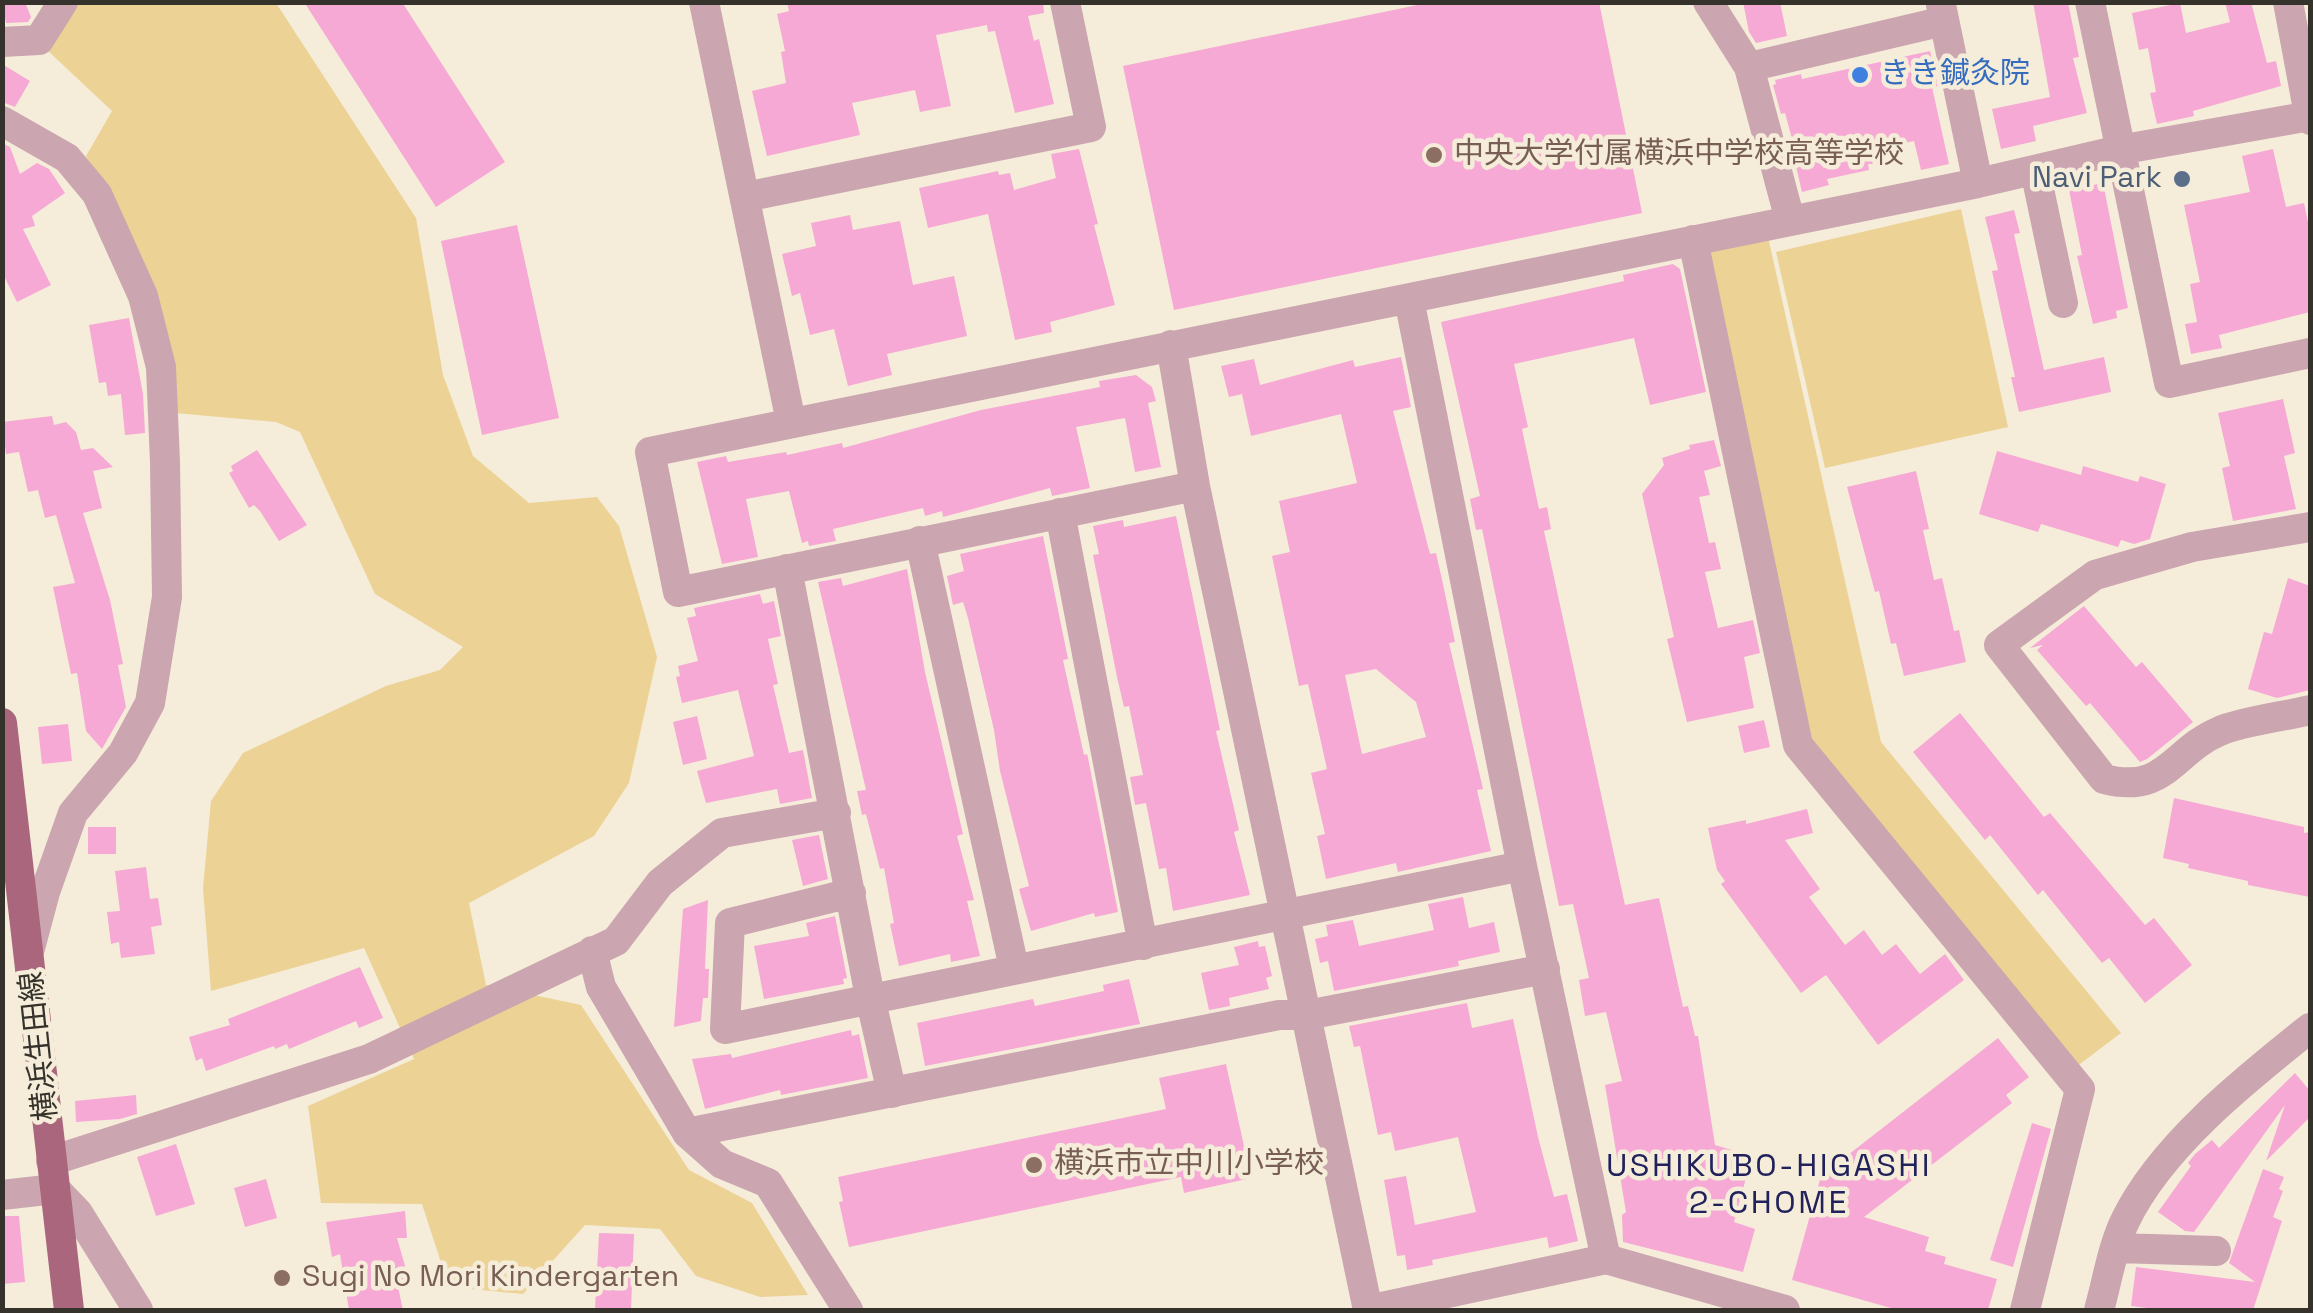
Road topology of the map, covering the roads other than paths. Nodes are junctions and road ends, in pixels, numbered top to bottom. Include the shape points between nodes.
1 (63, 2) edge
2 (704, 2) edge
3 (1065, 2) edge
4 (1708, 2) edge
5 (2090, 2) edge
6 (2288, 2) edge
7 (1943, 12) edge
8 (2, 42) edge
9 (1749, 67) junction
10 (2310, 117) edge
11 (2, 121) edge
12 (2120, 150) junction
13 (2035, 170) junction
14 (1978, 183) junction
15 (744, 197) junction
16 (1790, 220) junction
17 (1693, 240) junction
18 (1409, 299) junction
19 (2063, 304) dead end
20 (1172, 345) junction
21 (2310, 353) edge
22 (792, 422) junction
23 (1195, 486) junction
24 (1060, 513) junction
25 (2310, 527) edge
26 (920, 541) junction
27 (787, 569) junction
28 (2310, 710) edge
29 (2, 723) edge
30 (836, 813) junction
31 (1522, 866) junction
32 (851, 894) junction
33 (1284, 915) junction
34 (1143, 945) junction
35 (30, 948) junction
36 (592, 951) junction
37 (1014, 968) junction
38 (1545, 968) junction
39 (870, 997) junction
40 (1307, 1014) junction
41 (2310, 1028) edge
42 (892, 1093) junction
43 (688, 1134) junction
44 (54, 1175) junction
45 (2, 1195) edge
46 (2116, 1248) junction
47 (2216, 1251) dead end
48 (1606, 1258) junction
49 (69, 1310) edge
50 (138, 1310) edge
51 (848, 1310) edge
52 (1368, 1310) edge
53 (1785, 1310) edge
54 (2025, 1310) edge
55 (2099, 1310) edge

1 - 8 street via 39,40
2 - 15 street
3 - 15 street via 1091,127
4 - 9 street
5 - 12 street
6 - 10 street
7 - 9 street
7 - 14 street
9 - 16 street
10 - 12 street
11 - 35 street via 67,158 97,194 142,296 161,367 165,462 168,596 150,702 122,753 73,813
12 - 13 street
12 - 21 street via 2168,383
13 - 14 street
13 - 19 street
14 - 16 street
15 - 22 street
16 - 17 street
17 - 18 street
17 - 54 street via 1798,745 2080,1089
18 - 20 street
18 - 31 street
20 - 22 street
20 - 23 street
22 - 27 street via 650,452 678,592
23 - 24 street
23 - 33 street
24 - 26 street
24 - 34 street
25 - 28 street via 2192,547 2095,575 1999,644 2104,779 2128,785 2152,779 2220,731
26 - 27 street
26 - 37 street
27 - 30 street
29 - 35 main road, 横浜生田線
30 - 32 street
30 - 36 street via 722,832 660,883 616,941
31 - 33 street
31 - 38 street
32 - 39 street
32 - 39 street via 730,923 726,1029
33 - 34 street
33 - 40 street
34 - 37 street
35 - 44 main road, 横浜生田線
36 - 43 street via 601,988
36 - 44 street via 369,1059
37 - 39 street
38 - 40 street
38 - 48 street
39 - 42 street
40 - 42 street
40 - 52 street
41 - 46 street via 2215,1109 2160,1167 2124,1222
42 - 43 street
43 - 51 street via 722,1164 768,1183
44 - 45 street
44 - 49 main road, 横浜生田線
44 - 50 street
46 - 47 street
46 - 55 street
48 - 52 street
48 - 53 street

